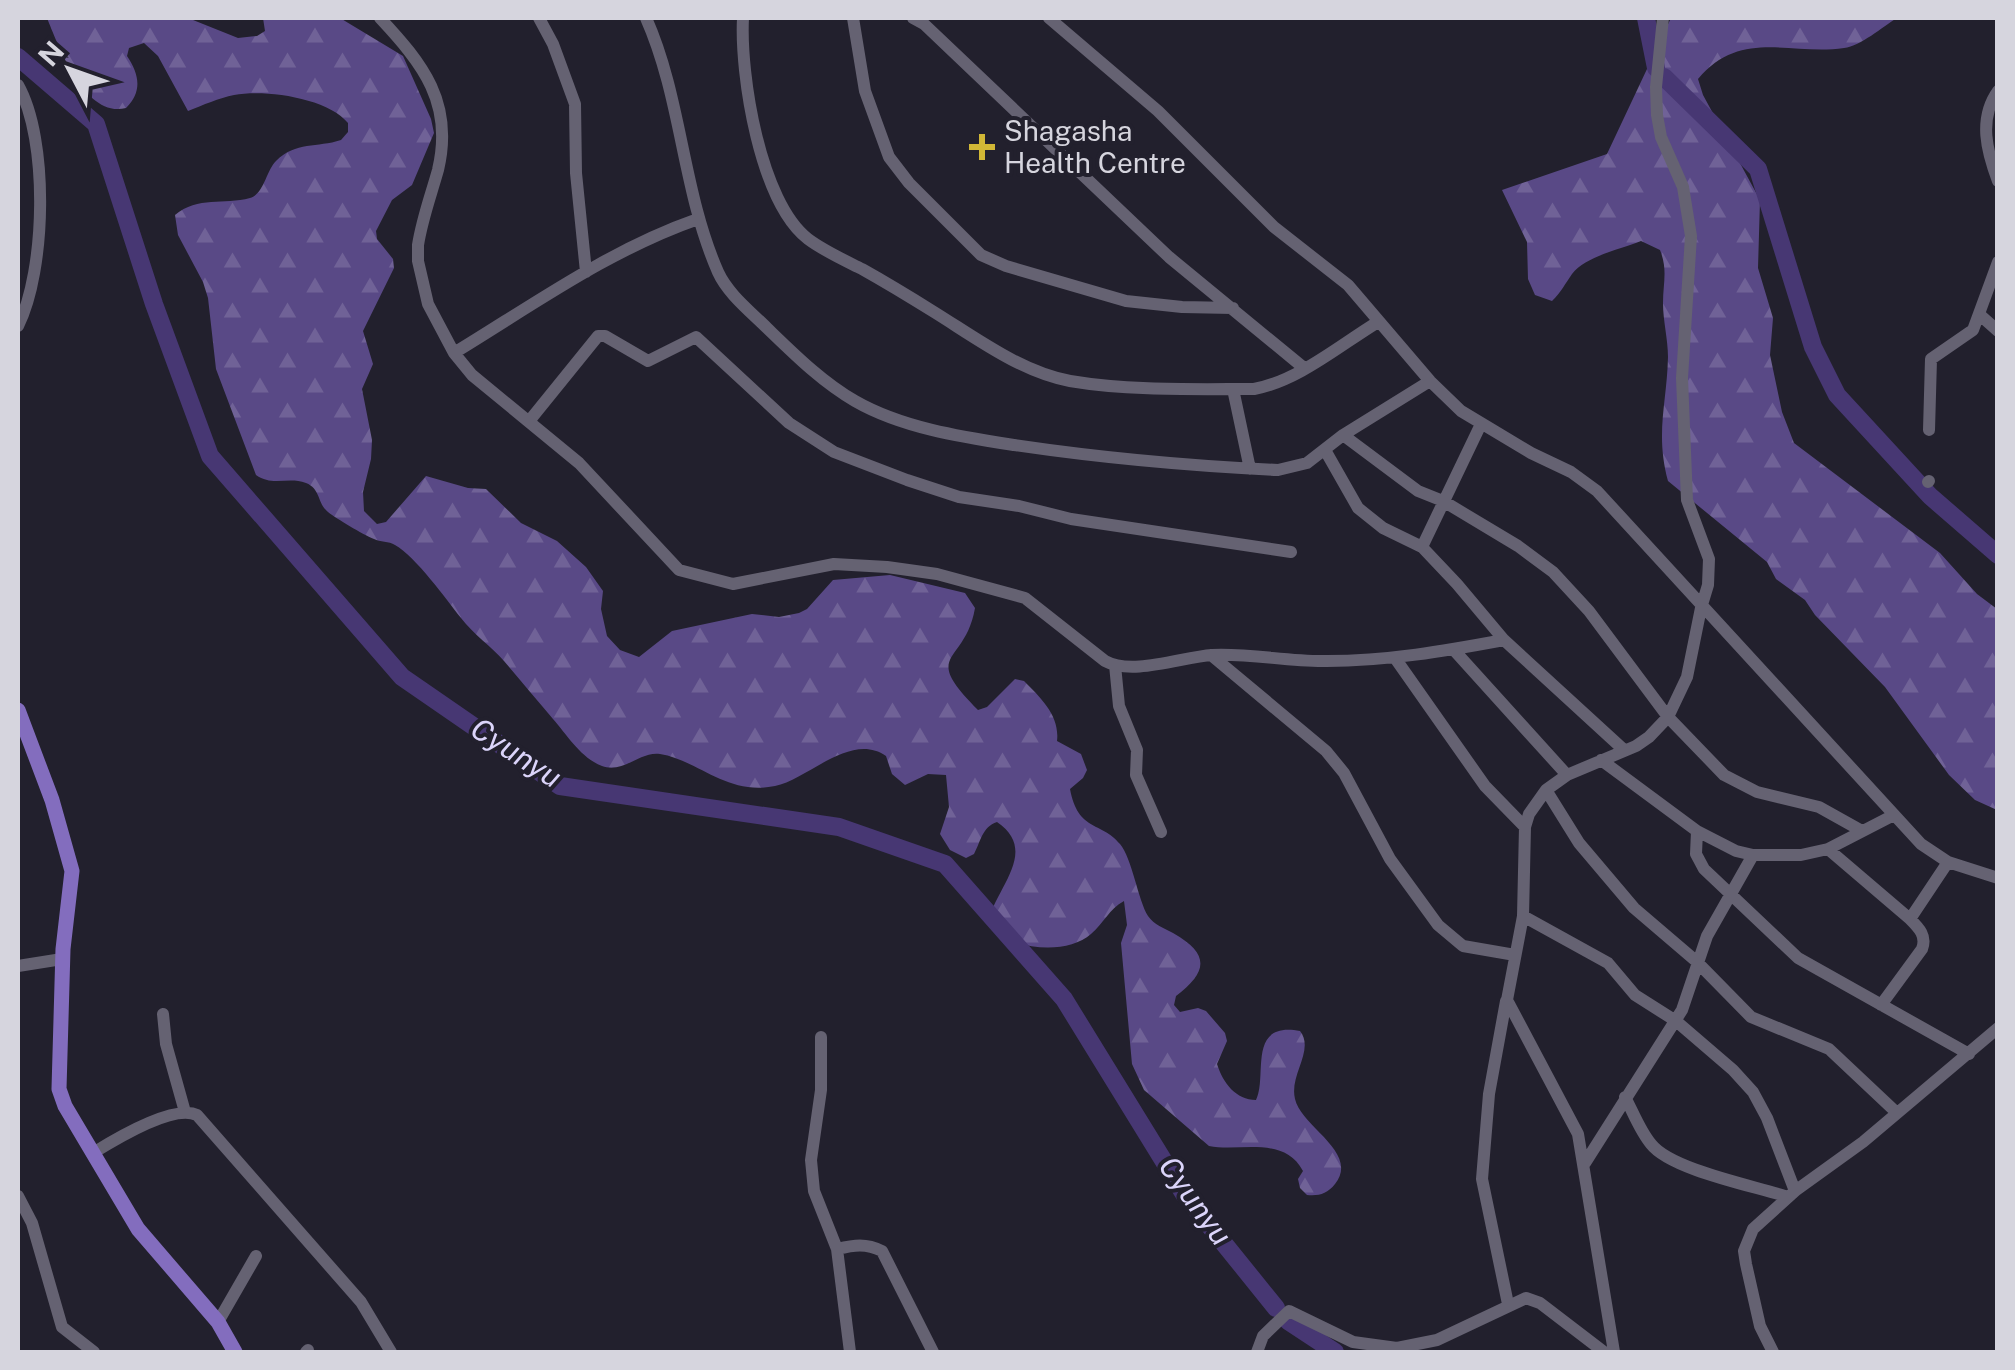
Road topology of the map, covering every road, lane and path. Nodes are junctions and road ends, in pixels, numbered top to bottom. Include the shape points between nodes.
1 (380, 18) edge
2 (539, 18) edge
3 (646, 18) edge
4 (743, 18) edge
5 (853, 18) edge
6 (912, 18) edge
7 (1049, 18) edge
8 (1663, 18) edge
9 (18, 85) edge
10 (1998, 91) edge
11 (1998, 182) edge
12 (698, 220) junction
13 (1998, 262) edge
14 (586, 272) junction
15 (1233, 308) junction
16 (1980, 315) junction
17 (1378, 322) junction
18 (18, 326) edge
19 (1998, 332) edge
20 (454, 353) junction
21 (1304, 368) junction
22 (1430, 381) junction
23 (1233, 389) junction
24 (530, 420) junction
25 (1481, 424) junction
26 (1929, 430) dead end
27 (1344, 435) junction
28 (1324, 450) junction
29 (1250, 469) junction
30 (1442, 501) junction
31 (1422, 547) junction
32 (1292, 552) dead end
33 (1700, 608) junction
34 (1504, 640) junction
35 (1453, 649) junction
36 (1211, 655) junction
37 (1395, 658) junction
38 (1115, 666) junction
39 (18, 710) edge
40 (1668, 716) junction
41 (1624, 750) junction
42 (1601, 760) junction
43 (1567, 776) junction
44 (1546, 790) junction
45 (1892, 816) junction
46 (1526, 827) junction
47 (1698, 831) junction
48 (1862, 831) junction
49 (1161, 832) dead end
50 (1828, 850) junction
51 (1753, 855) junction
52 (1948, 862) junction
53 (1998, 878) edge
54 (1730, 896) junction
55 (1523, 916) junction
56 (1910, 919) junction
57 (1515, 955) junction
58 (62, 959) junction
59 (1696, 961) junction
60 (18, 966) edge
61 (1507, 1000) junction
62 (1881, 1005) junction
63 (162, 1014) dead end
64 (1676, 1021) junction
65 (1998, 1028) edge
66 (821, 1037) dead end
67 (1969, 1054) junction
68 (1625, 1097) junction
69 (185, 1112) junction
70 (1897, 1113) junction
71 (93, 1154) junction
72 (1585, 1163) junction
73 (1792, 1194) junction
74 (18, 1196) edge
75 (837, 1249) junction
76 (256, 1256) dead end
77 (1508, 1304) junction
78 (218, 1322) junction
79 (94, 1352) edge
80 (235, 1352) edge
81 (391, 1352) edge
82 (850, 1352) edge
83 (933, 1352) edge
84 (1257, 1352) edge
85 (1604, 1352) edge
86 (1614, 1352) edge
87 (1773, 1352) edge

1 - 20 street via 430,82 443,120 444,143 420,227 418,261 428,304
2 - 14 street via 575,104
3 - 12 street via 667,69
4 - 23 street via 754,133 780,200 810,240 1000,353 1067,380
5 - 15 street via 865,91 889,156 981,256 1126,301
6 - 15 street via 1168,257
7 - 17 street via 1158,110 1274,228 1348,285
8 - 33 street via 1657,115 1684,187 1691,236 1682,378 1687,500 1711,568
9 - 18 street via 30,108 37,155 38,241 35,280
10 - 11 street via 1984,140
12 - 14 street
12 - 29 street via 727,288 857,402 966,438 1099,458
13 - 16 street
14 - 20 street
15 - 21 street
16 - 19 street
16 - 26 street via 1973,330 1930,359
17 - 21 street
17 - 22 street
20 - 24 street
21 - 23 street via 1266,387
22 - 25 street
22 - 27 street
23 - 29 street
24 - 32 street via 598,336 648,361 696,337 788,423 834,452 908,480 1071,519
24 - 38 street via 680,570 733,584 834,564 953,577 1024,598
25 - 30 street
25 - 33 street via 1597,491
27 - 28 street
27 - 30 street via 1418,491
28 - 29 street via 1294,468
28 - 31 street via 1358,508
30 - 31 street
30 - 40 street via 1532,556 1568,587
31 - 34 street
33 - 40 street via 1687,677
33 - 45 street
34 - 35 street
34 - 41 street
35 - 37 street
35 - 43 street
36 - 37 street via 1322,662
36 - 38 street
36 - 57 street via 1344,773 1390,859 1438,925 1463,946
37 - 46 street via 1485,786
38 - 49 street via 1136,775
39 - 58 main road via 72,870
40 - 41 street
40 - 48 street via 1741,786 1819,808
41 - 42 street
42 - 43 street
42 - 47 street
43 - 44 street
44 - 46 street
44 - 59 street via 1579,843 1634,908
45 - 48 street
45 - 52 street
46 - 55 street
47 - 51 street
47 - 54 street via 1696,854
48 - 50 street
50 - 51 street
50 - 56 street
51 - 54 street
52 - 53 street
52 - 56 street
54 - 59 street
54 - 62 street via 1798,958
55 - 57 street
55 - 64 street via 1608,963 1635,995
56 - 62 street via 1924,944
57 - 61 street
58 - 60 street
58 - 71 main road via 59,1089
59 - 64 street
59 - 70 street via 1751,1017 1829,1049
61 - 72 street via 1578,1134
61 - 77 street via 1482,1179
62 - 67 street
63 - 69 street
64 - 68 street
64 - 73 street via 1753,1092
65 - 67 street
66 - 75 street via 811,1160 814,1191
67 - 70 street
68 - 72 street
68 - 73 street via 1663,1156
69 - 71 street via 120,1136
69 - 81 street via 200,1118 361,1302
70 - 73 street
71 - 78 main road via 138,1229
72 - 86 street
73 - 87 street via 1753,1229 1744,1252 1760,1326
74 - 79 street via 62,1326
75 - 82 street
75 - 83 street via 871,1246 882,1252
76 - 78 street
77 - 84 street via 1437,1340 1397,1348 1353,1342 1288,1310
77 - 85 street via 1526,1298 1540,1303
78 - 80 main road

